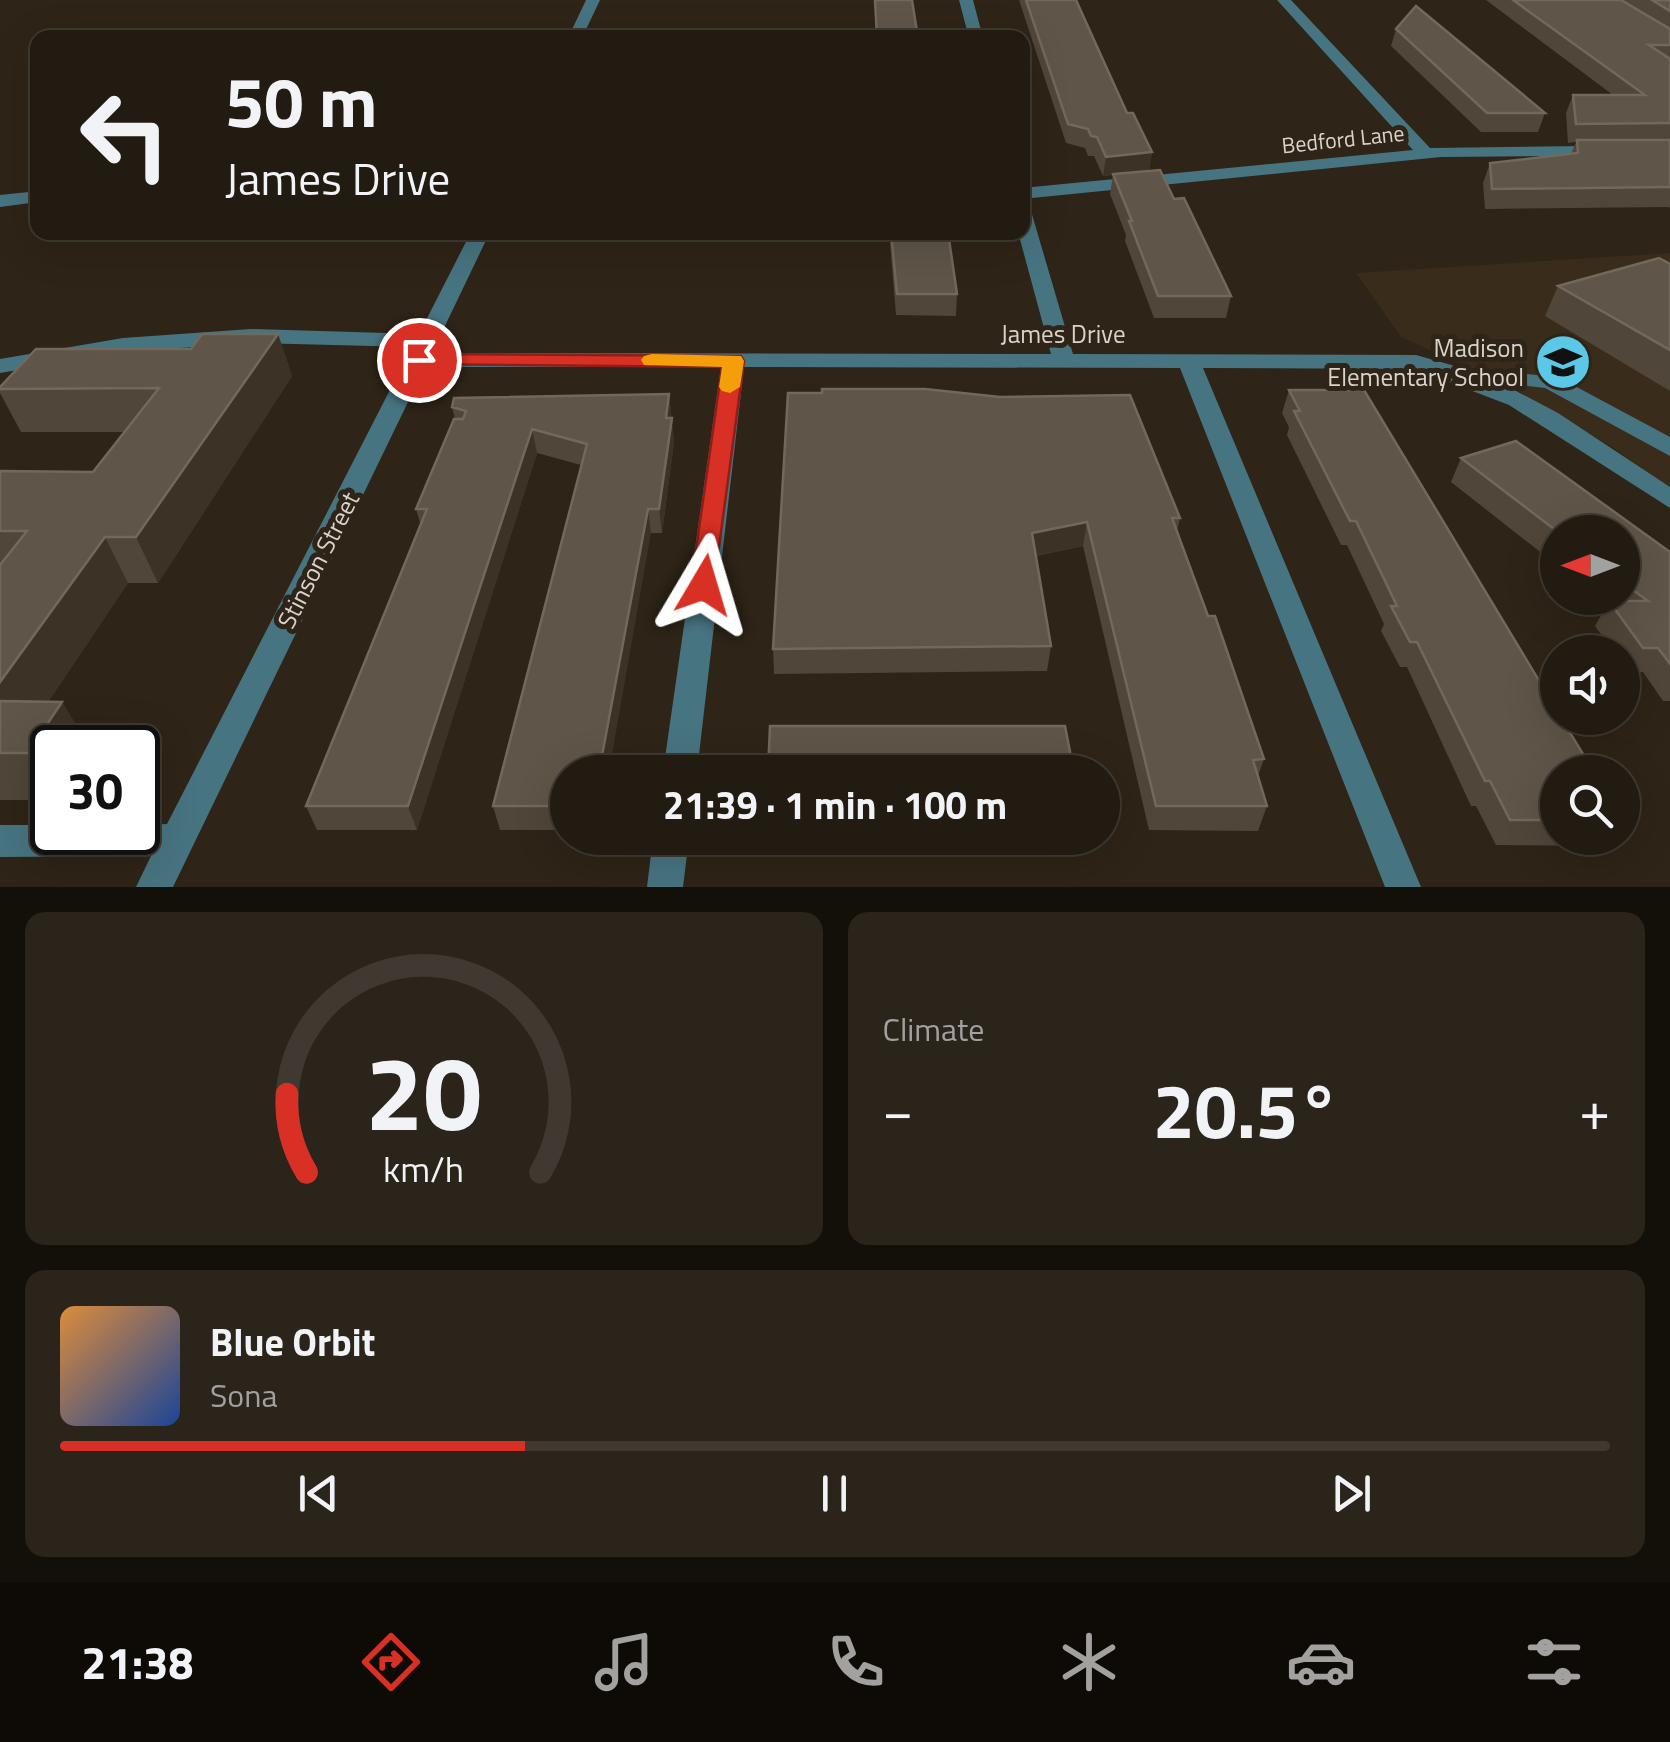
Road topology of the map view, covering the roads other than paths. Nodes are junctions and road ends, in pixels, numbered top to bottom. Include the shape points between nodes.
1 (593, 0) edge
2 (966, 0) edge
3 (1284, 0) edge
4 (579, 30) edge
5 (974, 30) edge
6 (1670, 150) edge
7 (1425, 153) junction
8 (1030, 193) edge
9 (30, 197) edge
10 (0, 201) edge
11 (477, 240) edge
12 (1030, 240) edge
13 (424, 350) junction
14 (733, 361) junction
15 (1188, 361) junction
16 (1064, 362) junction
17 (0, 366) edge
18 (1456, 372) junction
19 (1670, 448) edge
20 (1670, 499) edge
21 (682, 755) edge
22 (177, 840) junction
23 (0, 842) edge
24 (669, 855) edge
25 (154, 887) edge
26 (665, 887) edge
27 (1403, 887) edge

1 - 4 street
2 - 5 street
3 - 7 street
6 - 7 street, Bedford Lane
7 - 8 street, Bedford Lane
9 - 10 street
11 - 13 street, Stinson Street
12 - 16 street
13 - 14 street, James Drive
13 - 17 street, James Drive via 251,336 123,345
13 - 22 street, Stinson Street
14 - 16 street, James Drive
14 - 21 street
15 - 16 street, James Drive
15 - 18 street, James Drive via 1383,360
15 - 27 street
18 - 19 street via 1550,382
18 - 20 street, James Drive via 1556,424
22 - 23 street
22 - 25 street, Stinson Street
24 - 26 street

